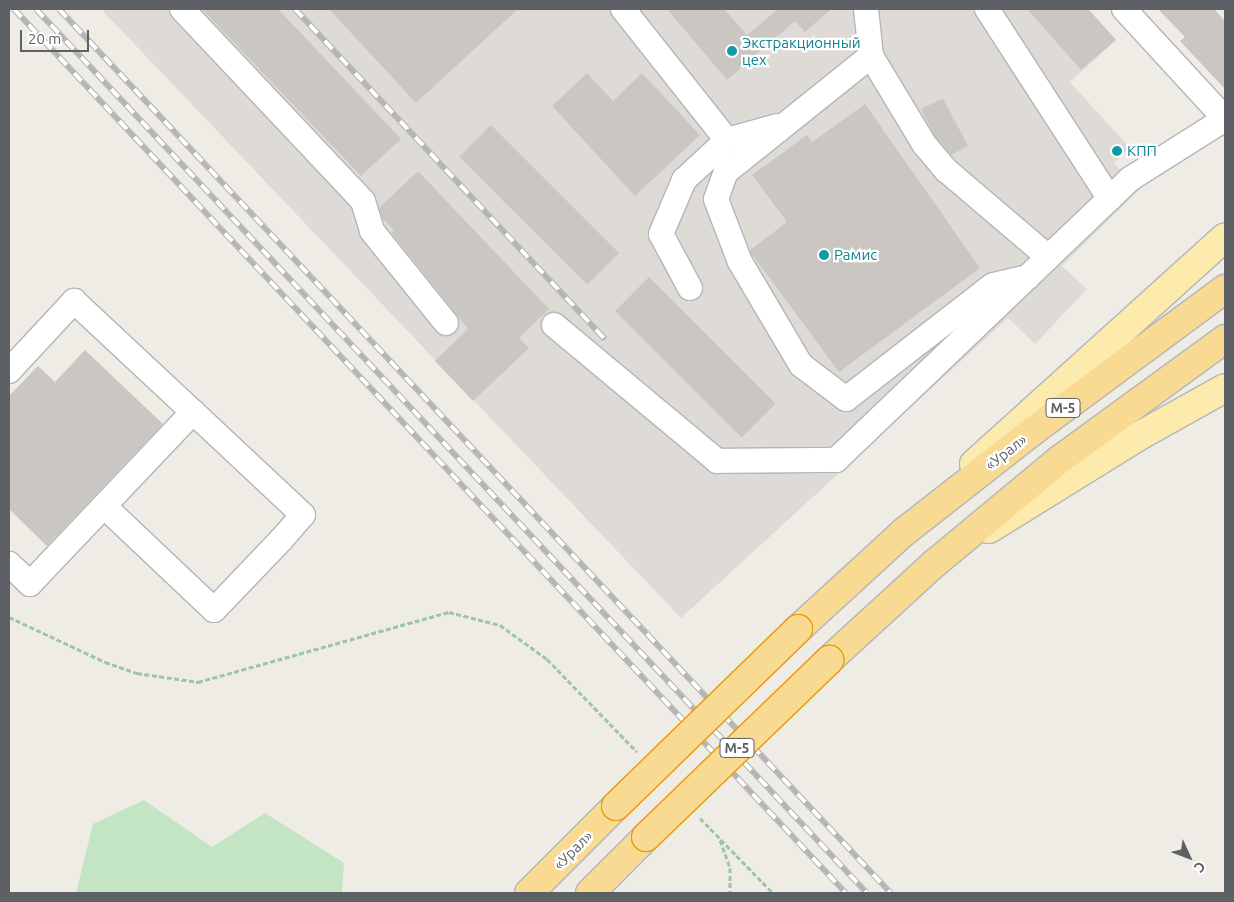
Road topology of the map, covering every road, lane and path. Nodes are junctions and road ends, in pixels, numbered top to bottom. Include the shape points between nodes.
1 (182, 9) edge
2 (624, 9) edge
3 (866, 9) edge
4 (987, 9) edge
5 (1124, 9) edge
6 (871, 56) junction
7 (1225, 119) edge
8 (786, 124) junction
9 (727, 140) junction
10 (1110, 199) junction
11 (1225, 237) edge
12 (1048, 258) junction
13 (1028, 277) junction
14 (690, 288) dead end
15 (1225, 289) edge
16 (446, 323) dead end
17 (554, 325) dead end
18 (1225, 339) edge
19 (9, 371) edge
20 (1225, 388) edge
21 (194, 412) junction
22 (104, 506) junction
23 (904, 532) junction
24 (935, 563) junction
25 (9, 564) edge
26 (9, 617) edge
27 (643, 759) dead end
28 (698, 816) dead end
29 (719, 837) junction
30 (529, 893) edge
31 (590, 893) edge
32 (730, 893) edge
33 (773, 893) edge

1 - 16 lane via 363,201 372,231
2 - 9 lane
3 - 6 lane
4 - 10 lane
5 - 7 lane
6 - 8 lane
6 - 12 lane via 924,144 946,171
7 - 10 lane via 1130,179
8 - 9 lane
8 - 13 lane via 726,172 716,199 740,262 802,365 846,399 993,285
9 - 14 lane via 684,180 661,234
10 - 12 lane
11 - 23 main road via 1019,421
12 - 13 lane
13 - 17 lane via 836,460 717,462
15 - 23 highway, «Урал» / М-5 via 1033,431
18 - 24 highway, М-5 via 1059,460
19 - 21 lane via 74,301
20 - 24 main road via 1139,436
21 - 22 lane
21 - 22 lane via 303,515 214,610
22 - 25 lane via 30,584
23 - 30 highway, «Урал» / М-5, bridge via 798,629
24 - 31 highway, М-5, bridge via 829,660
26 - 27 path via 121,668 198,682 449,612 500,625 547,659
28 - 29 path
29 - 32 path via 730,868
29 - 33 path

